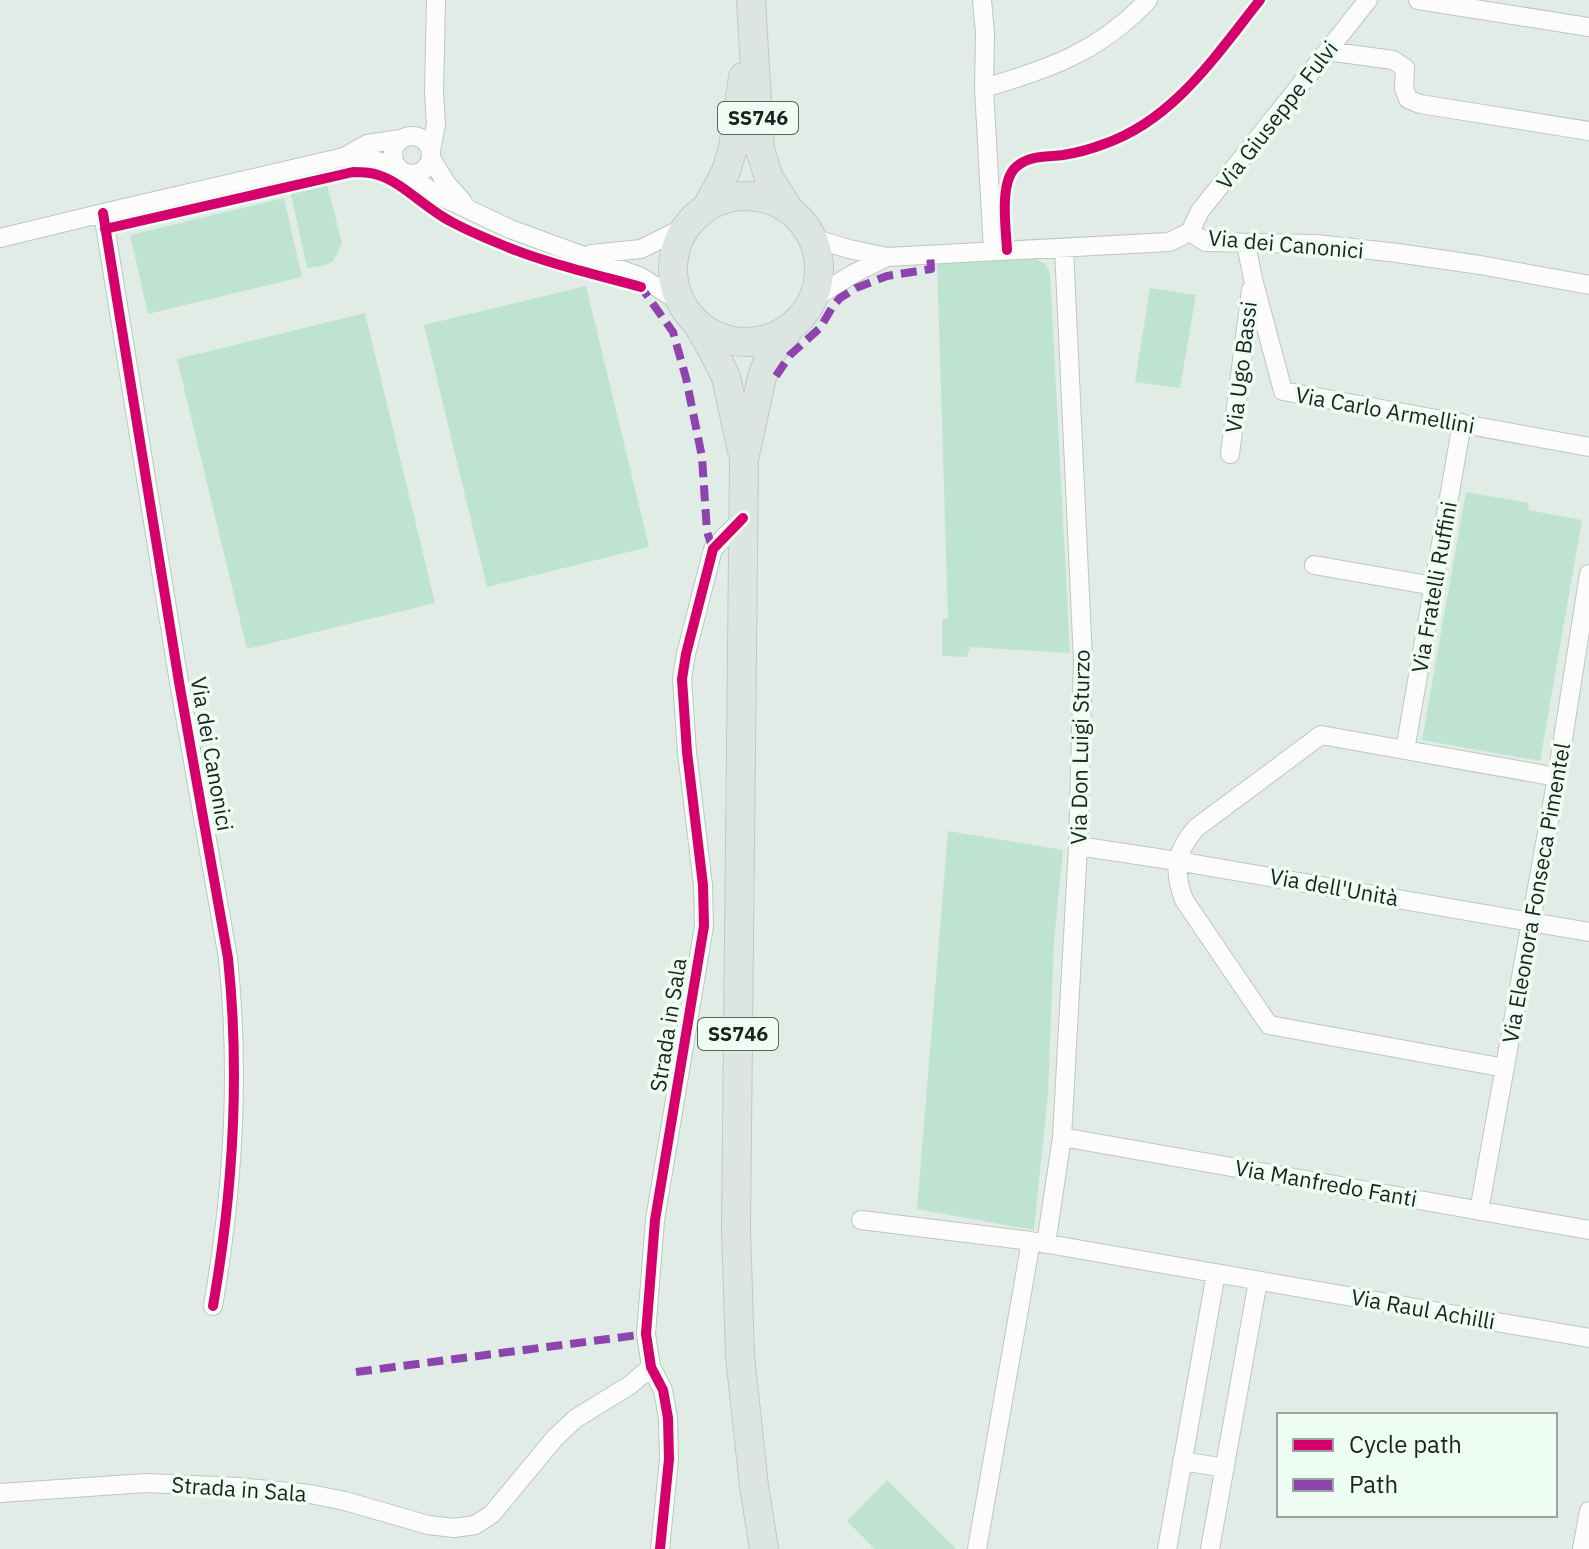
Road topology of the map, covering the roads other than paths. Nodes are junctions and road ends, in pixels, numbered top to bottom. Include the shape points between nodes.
1 (436, 0) edge
2 (982, 0) edge
3 (1148, 0) edge
4 (1368, 0) edge
5 (1418, 0) edge
6 (751, 8) edge
7 (1589, 27) edge
8 (1327, 51) junction
9 (984, 88) junction
10 (434, 93) junction
11 (1589, 131) edge
12 (404, 137) junction
13 (431, 155) junction
14 (344, 157) junction
15 (402, 170) junction
16 (470, 210) junction
17 (790, 211) junction
18 (103, 213) junction
19 (697, 217) junction
20 (1190, 232) junction
21 (0, 238) edge
22 (812, 238) junction
23 (1246, 244) junction
24 (1064, 248) junction
25 (993, 250) junction
26 (582, 255) junction
27 (887, 257) junction
28 (1253, 279) junction
29 (1589, 285) edge
30 (813, 299) junction
31 (689, 314) junction
32 (790, 328) junction
33 (1462, 423) junction
34 (1589, 447) edge
35 (1230, 454) dead end
36 (744, 459) junction
37 (743, 518) junction
38 (1314, 565) dead end
39 (1589, 574) edge
40 (1434, 586) junction
41 (1584, 636) edge
42 (1405, 750) junction
43 (1557, 777) junction
44 (1078, 846) junction
45 (1177, 861) junction
46 (1530, 921) junction
47 (1589, 932) edge
48 (1505, 1068) junction
49 (1062, 1137) junction
50 (1479, 1211) junction
51 (861, 1220) dead end
52 (1589, 1230) edge
53 (1039, 1243) junction
54 (1216, 1273) junction
55 (1258, 1281) junction
56 (213, 1306) dead end
57 (1589, 1338) edge
58 (651, 1367) junction
59 (1182, 1461) junction
60 (1225, 1468) junction
61 (0, 1493) edge
62 (1589, 1511) edge
63 (660, 1549) edge
64 (764, 1549) edge
65 (977, 1549) edge
66 (1167, 1549) edge
67 (1210, 1549) edge
68 (1582, 1549) edge

1 - 10 street
2 - 9 street
3 - 9 street via 1096,44 1060,63
4 - 8 street, Via Giuseppe Fulvi
5 - 7 street
6 - 17 main road, SS746 via 760,150 769,178
6 - 19 main road, SS746 via 733,148 726,171
8 - 11 street via 1400,63 1408,99 1420,104
8 - 20 street, Via Giuseppe Fulvi via 1200,211
9 - 25 street
10 - 12 street
10 - 13 street
12 - 13 street via 422,139
12 - 14 street via 367,144
12 - 15 street via 393,151
13 - 15 street via 422,171
13 - 16 street
14 - 15 street
14 - 18 street
15 - 16 street
16 - 26 street
17 - 19 main road, SS746 via 750,196 728,198
17 - 22 main road, SS746
18 - 21 street
18 - 56 street, Via dei Canonici via 233,1003 230,1177
19 - 26 street via 641,249
19 - 31 main road, SS746 via 677,244 673,264 674,284
20 - 23 street, Via dei Canonici via 1206,242
20 - 24 street, Via dei Canonici via 1169,242
22 - 27 street, Via dei Canonici
22 - 30 main road, SS746 via 819,279
23 - 28 street, Via Carlo Armellini
23 - 29 street, Via dei Canonici via 1316,244 1398,253
24 - 25 street, Via dei Canonici
24 - 44 street, Via Don Luigi Sturzo via 1083,661
25 - 27 street, Via dei Canonici
26 - 31 street via 641,277
27 - 30 street, Via dei Canonici
28 - 33 street, Via Carlo Armellini via 1283,391
28 - 35 street, Via Ugo Bassi
30 - 32 main road, SS746
31 - 32 main road via 719,338 743,343
31 - 36 main road, SS746 via 726,377
32 - 36 main road, SS746 via 771,353 762,377
33 - 34 street, Via Carlo Armellini
33 - 40 street, Via Fratelli Ruffini
36 - 37 main road, SS746
37 - 58 street, Strada in Sala via 713,549 682,679 704,926 655,1220 646,1334
37 - 64 main road, SS746 via 736,1229 740,1356
38 - 40 street
39 - 41 street, Via Eleonora Fonseca Pimentel
40 - 42 street, Via Fratelli Ruffini
41 - 43 street, Via Eleonora Fonseca Pimentel
42 - 43 street
42 - 45 street via 1321,735 1196,828
43 - 46 street, Via Eleonora Fonseca Pimentel
44 - 45 street, Via dell'Unità
44 - 49 street, Via Don Luigi Sturzo
45 - 46 street, Via dell'Unità
45 - 48 street via 1184,900 1269,1025
46 - 47 street, Via dell'Unità
46 - 48 street, Via Eleonora Fonseca Pimentel
48 - 50 street, Via Eleonora Fonseca Pimentel
49 - 50 street, Via Manfredo Fanti
49 - 53 street, Via Don Luigi Sturzo
50 - 52 street, Via Manfredo Fanti
51 - 53 street, Via Raul Achilli
53 - 54 street, Via Raul Achilli
53 - 65 street
54 - 55 street, Via Raul Achilli
54 - 59 street
55 - 57 street, Via Raul Achilli
55 - 60 street
58 - 61 street, Strada in Sala via 575,1419 492,1514 475,1525 428,1525 334,1498 238,1487 146,1483
58 - 63 street, Strada in Sala via 663,1390 668,1418
59 - 60 street
59 - 66 street
60 - 67 street
62 - 68 street

